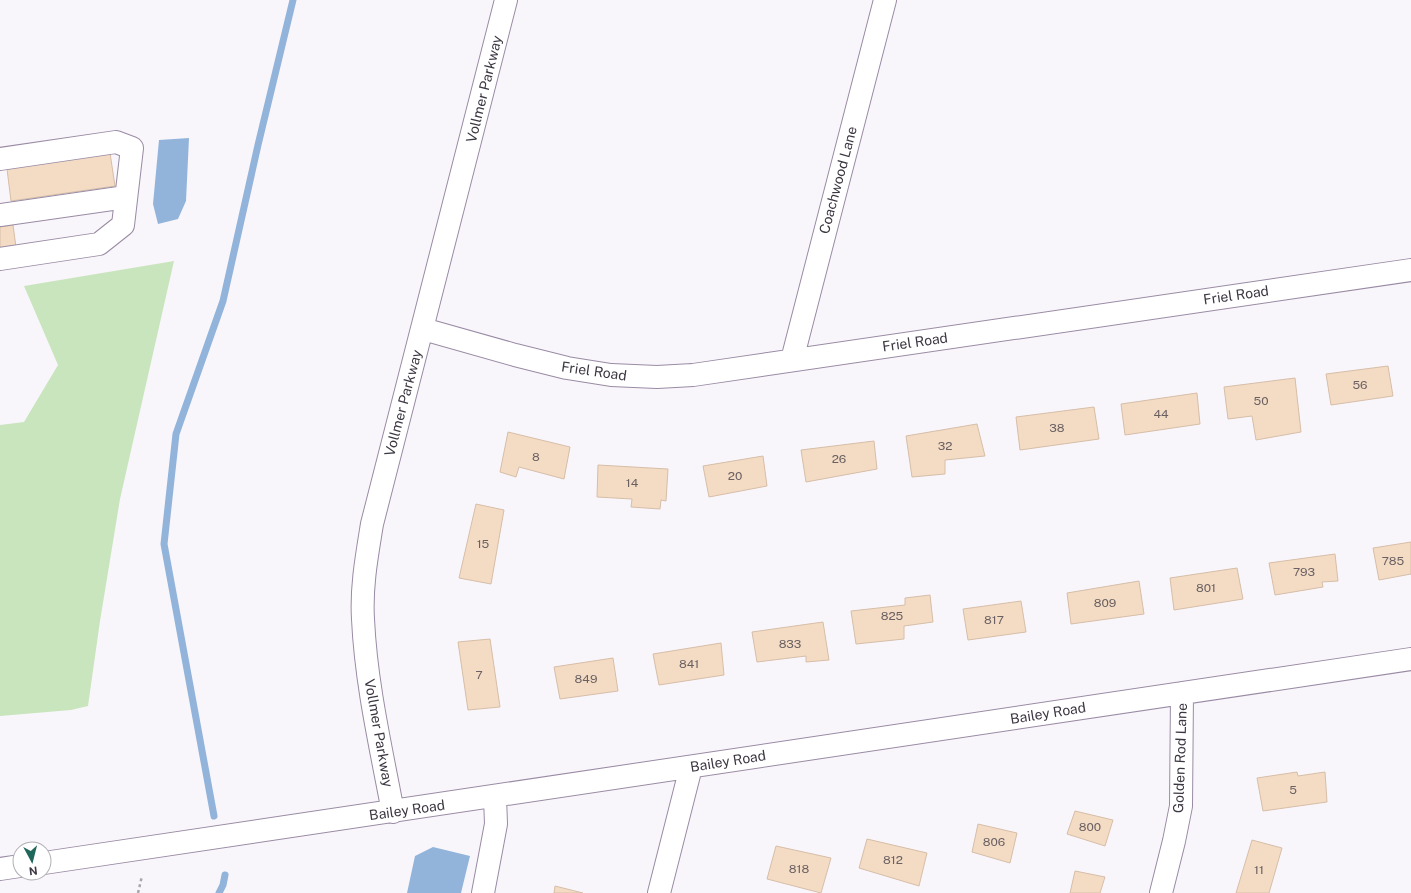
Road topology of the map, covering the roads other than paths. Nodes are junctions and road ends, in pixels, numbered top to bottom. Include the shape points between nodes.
1 (506, 0) edge
2 (885, 0) edge
3 (0, 159) edge
4 (126, 197) junction
5 (0, 215) edge
6 (0, 259) edge
7 (1411, 270) edge
8 (423, 329) junction
9 (792, 360) junction
10 (1411, 659) edge
11 (1182, 693) junction
12 (691, 767) junction
13 (495, 796) junction
14 (393, 812) junction
15 (52, 862) edge
16 (12, 867) edge
17 (0, 869) edge
18 (483, 893) edge
19 (658, 893) edge
20 (1161, 893) edge

1 - 8 street, Vollmer Parkway
2 - 9 street, Coachwood Lane
3 - 4 street via 116,142 132,148
4 - 5 street
4 - 6 street via 123,225 99,244
7 - 9 street, Friel Road
8 - 9 street, Friel Road via 515,356 610,375 693,375
8 - 14 street, Vollmer Parkway via 372,524 364,576 363,618 369,684
10 - 11 street, Bailey Road
11 - 12 street, Bailey Road
11 - 20 street, Golden Rod Lane via 1180,806
12 - 13 street, Bailey Road
12 - 19 street
13 - 14 street, Bailey Road
13 - 18 street via 496,824
14 - 15 street, Bailey Road
16 - 17 street

